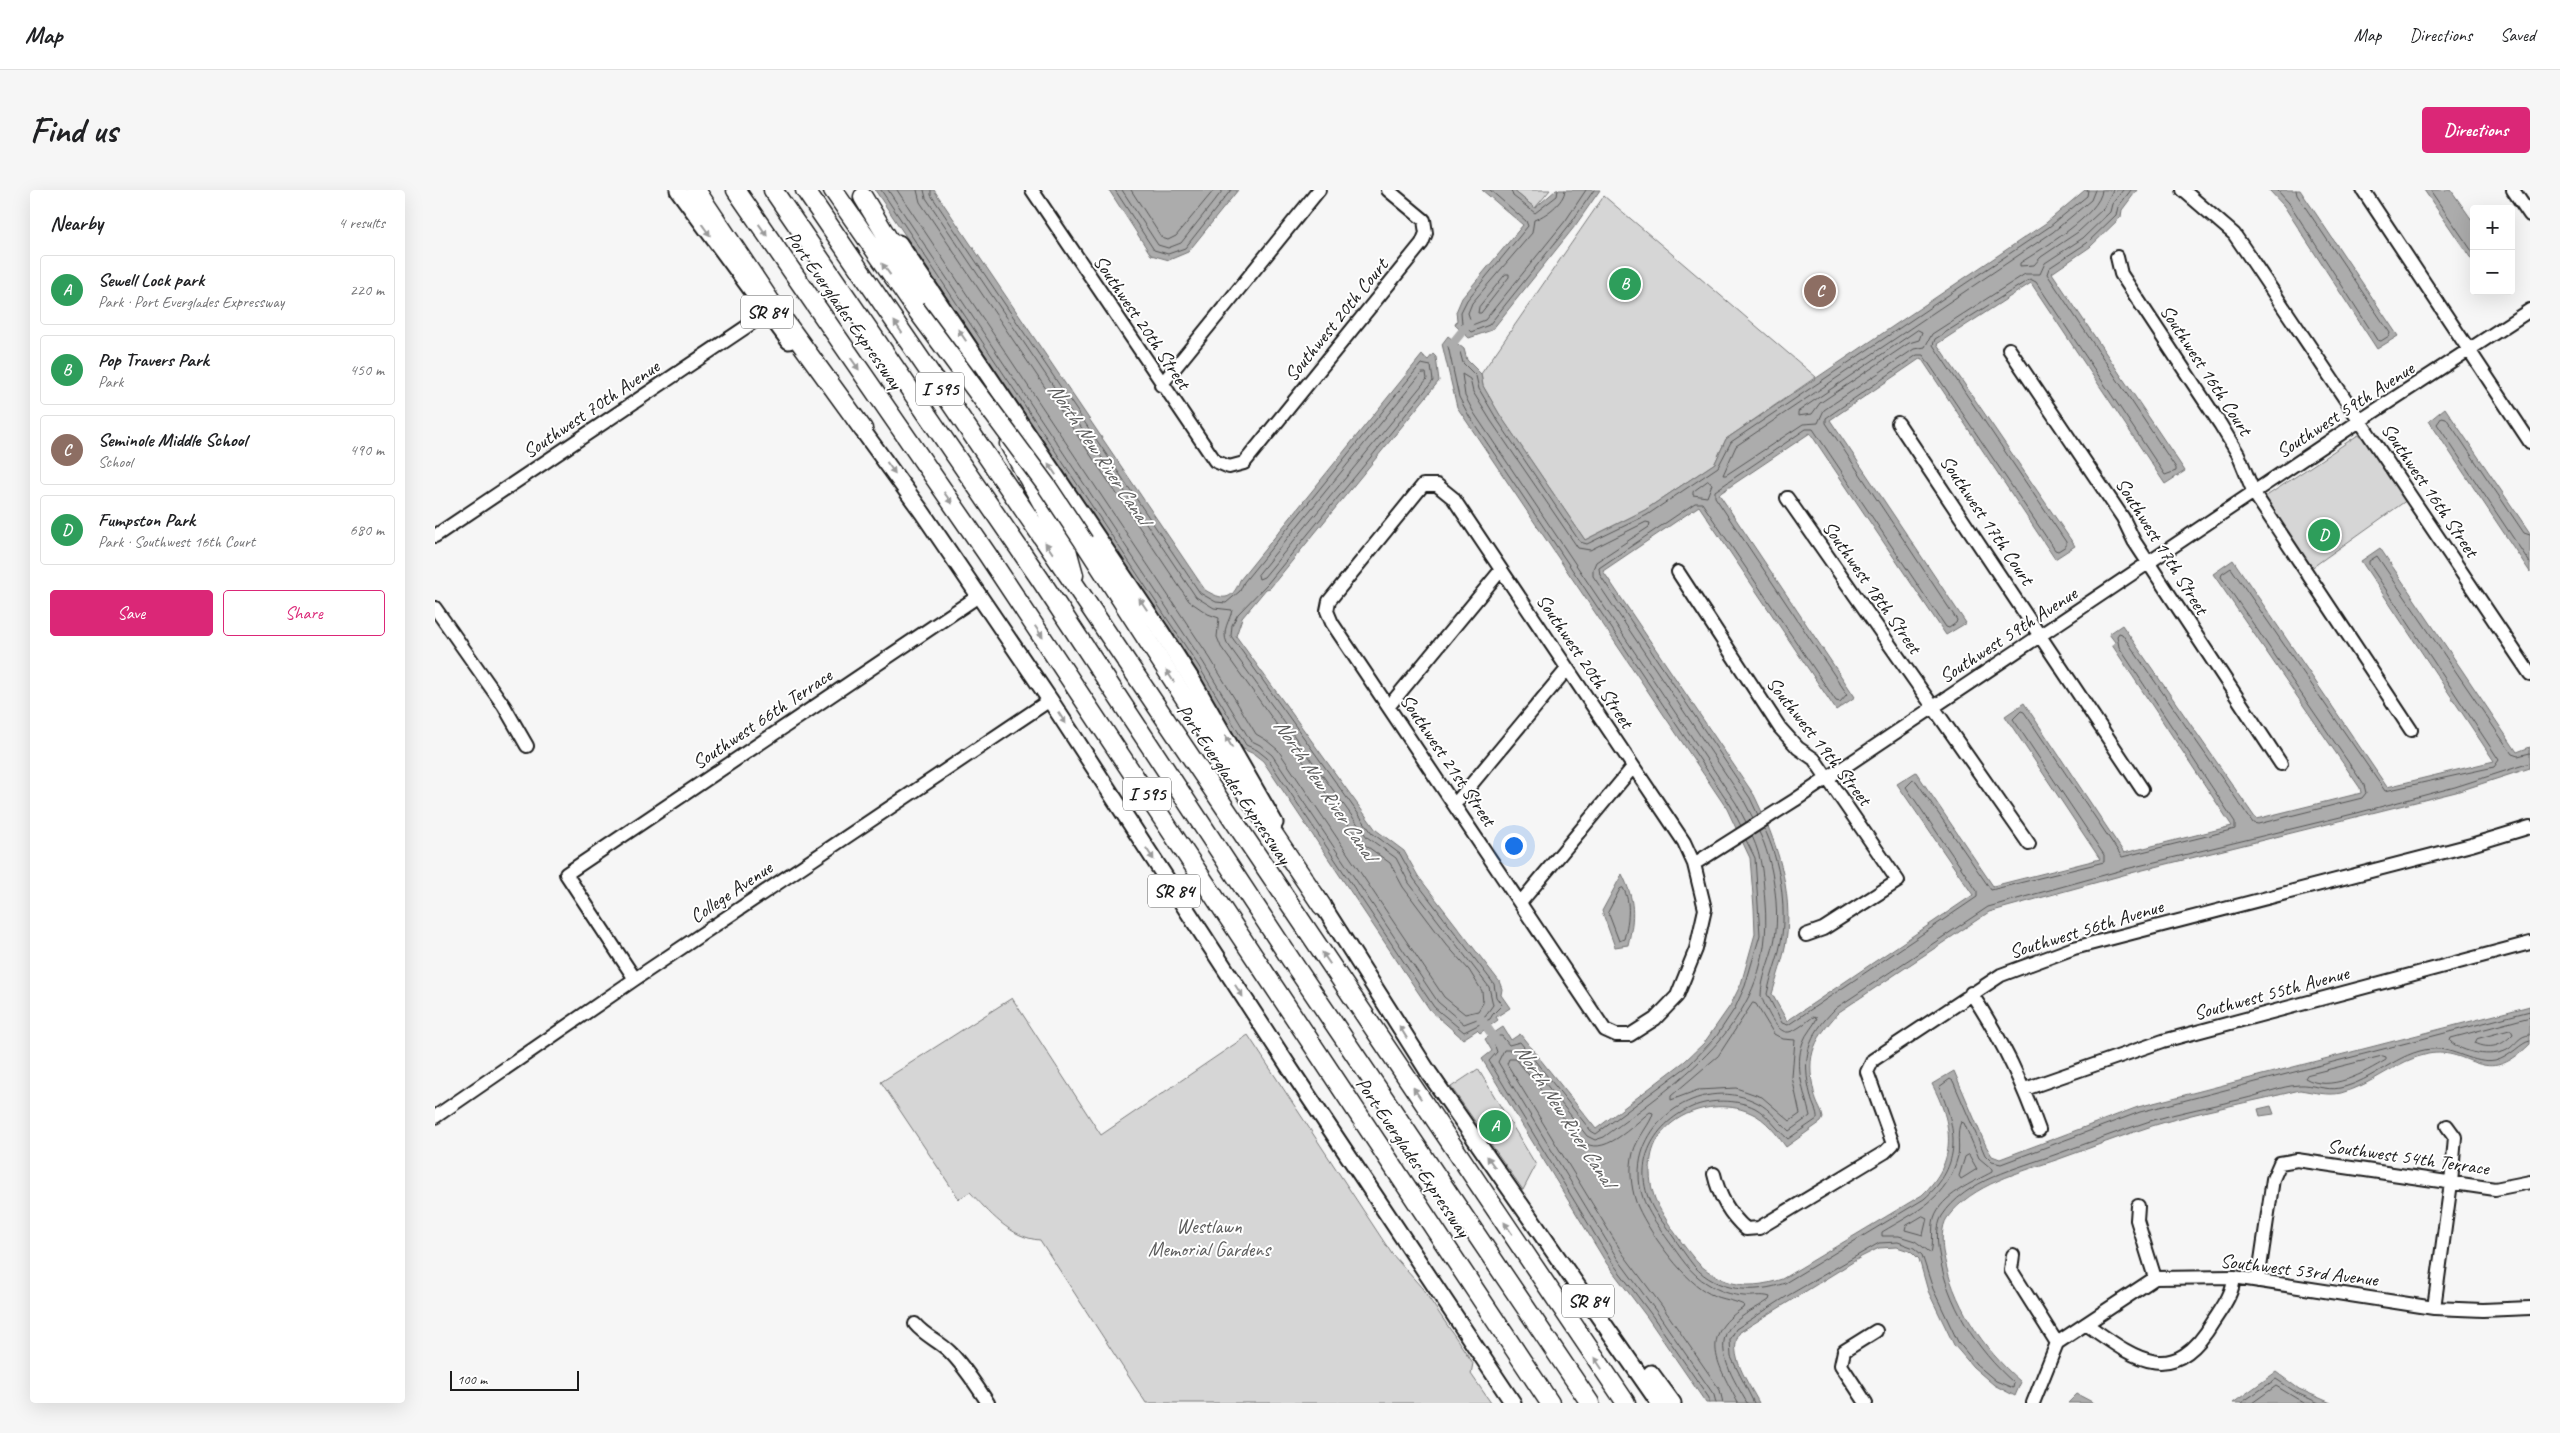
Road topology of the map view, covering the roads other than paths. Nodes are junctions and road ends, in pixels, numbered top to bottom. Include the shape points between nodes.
1 (678, 190) edge
2 (696, 190) edge
3 (736, 190) edge
4 (773, 190) edge
5 (805, 190) edge
6 (833, 190) edge
7 (1031, 190) edge
8 (1319, 190) edge
9 (1388, 190) edge
10 (2183, 190) edge
11 (2363, 190) edge
12 (2513, 190) edge
13 (861, 193) edge
14 (2530, 215) edge
15 (2117, 257) dead end
16 (2530, 310) edge
17 (767, 313) junction
18 (2009, 349) dead end
19 (2469, 352) junction
20 (1161, 385) junction
21 (2361, 420) junction
22 (1898, 423) dead end
23 (863, 429) junction
24 (2530, 442) edge
25 (1229, 467) joint
26 (2254, 493) junction
27 (1787, 498) dead end
28 (435, 536) edge
29 (2149, 564) junction
30 (1501, 570) junction
31 (1678, 572) dead end
32 (1077, 588) junction
33 (980, 595) junction
34 (435, 608) edge
35 (1327, 611) joint
36 (2042, 635) junction
37 (1567, 669) junction
38 (2530, 674) edge
39 (1050, 700) junction
40 (1389, 706) junction
41 (1933, 707) junction
42 (2411, 730) dead end
43 (527, 746) dead end
44 (2281, 764) dead end
45 (1633, 767) junction
46 (1827, 778) junction
47 (2142, 789) dead end
48 (1455, 804) junction
49 (2530, 827) edge
50 (2029, 844) dead end
51 (1694, 864) junction
52 (1521, 902) junction
53 (1322, 906) junction
54 (1806, 935) dead end
55 (2530, 943) edge
56 (635, 978) junction
57 (1971, 993) junction
58 (2025, 1089) junction
59 (435, 1117) edge
60 (2447, 1126) dead end
61 (2039, 1130) dead end
62 (1714, 1174) dead end
63 (2451, 1182) junction
64 (2530, 1182) edge
65 (2138, 1206) dead end
66 (2013, 1255) dead end
67 (2234, 1277) junction
68 (2155, 1278) junction
69 (2258, 1281) junction
70 (2434, 1308) junction
71 (2530, 1308) edge
72 (915, 1324) dead end
73 (2086, 1324) junction
74 (1876, 1330) dead end
75 (2057, 1343) junction
76 (1661, 1402) edge
77 (988, 1403) edge
78 (1513, 1403) edge
79 (1551, 1403) edge
80 (1590, 1403) edge
81 (1625, 1403) edge
82 (1865, 1403) edge
83 (2033, 1403) edge

1 -> 17 main road, SR 84
2 - 23 highway via 773,305
3 -> 79 highway, Port Everglades Expressway / I 595 via 993,562
4 - 80 highway via 1077,634 1295,966
32 -> 5 highway, Port Everglades Expressway / I 595
53 -> 6 highway, bridge via 1085,542
7 - 20 street, Southwest 20th Street
8 - 20 street
9 - 25 street, Southwest 20th Court via 1423,220 1426,233 1422,243 1244,463
10 - 21 street, Southwest 16th Street via 2234,234
11 - 19 street
12 - 14 street
13 - 32 highway via 945,330 1066,546
53 -> 13 main road, SR 84 via 1227,738 1160,630 911,259
15 - 26 street, Southwest 16th Court via 2121,274 2238,454
16 - 19 street, Southwest 59th Avenue
17 - 23 main road, SR 84
17 - 28 street, Southwest 70th Avenue
18 - 29 street, Southwest 17th Street via 2123,518
19 - 21 street, Southwest 59th Avenue
19 - 24 street
20 - 25 street, Southwest 20th Street via 1215,461
21 - 26 street, Southwest 59th Avenue
21 - 38 street, Southwest 16th Street
22 - 36 street, Southwest 17th Court
23 -> 33 main road, SR 84
26 - 29 street, Southwest 59th Avenue
26 - 42 street, Southwest 16th Court
27 - 41 street, Southwest 18th Street
29 - 36 street, Southwest 59th Avenue
29 - 44 street, Southwest 17th Street
30 - 35 street, Southwest 20th Street via 1453,498 1437,484 1423,485 1329,601
30 - 37 street, Southwest 20th Street
30 - 40 street
31 - 46 street, Southwest 19th Street via 1780,728 1798,748 1814,759
81 -> 32 highway, Port Everglades Expressway / I 595
33 - 39 main road, SR 84
33 - 56 street, Southwest 66th Terrace via 566,874
34 - 43 street via 504,706
35 - 40 street, Southwest 21st Street
36 - 41 street, Southwest 59th Avenue
36 - 47 street, Southwest 17th Court
37 - 45 street, Southwest 20th Street
37 - 48 street
39 - 56 street, College Avenue
39 -> 78 main road, SR 84
40 - 48 street, Southwest 21st Street
41 - 46 street, Southwest 59th Avenue
41 - 50 street, Southwest 18th Street
45 - 51 street, Southwest 20th Street via 1684,842
45 - 52 street
46 - 51 street, Southwest 59th Avenue
46 - 54 street, Southwest 19th Street via 1898,881 1823,929
48 - 52 street, Southwest 21st Street
49 - 57 street, Southwest 56th Avenue via 2074,948 2001,975
51 - 52 street, Southwest 21st Street via 1705,909 1696,949 1677,996 1655,1019 1629,1035 1616,1035 1605,1030
76 -> 53 main road, SR 84 via 1429,1073
55 - 58 street, Southwest 55th Avenue via 2163,1041
56 - 59 street, College Avenue
57 - 58 street
57 - 62 street, Southwest 56th Avenue via 1873,1060 1867,1072 1893,1144 1885,1152 1759,1228 1746,1229 1736,1221 1718,1192
58 - 61 street
60 - 63 street via 2455,1137
63 - 64 street, Southwest 54th Terrace via 2495,1188
63 - 69 street, Southwest 54th Terrace via 2297,1160 2280,1164 2273,1179
63 - 70 street
65 - 68 street via 2137,1220
66 - 75 street via 2011,1270
67 - 68 street, Southwest 53rd Avenue
67 - 69 street, Southwest 53rd Avenue
67 - 73 street via 2233,1288 2208,1331 2188,1352 2168,1363 2151,1363 2125,1351
68 - 73 street
69 - 70 street, Southwest 53rd Avenue
70 - 71 street, Southwest 53rd Avenue
72 - 77 street via 965,1368
73 - 75 street
74 - 82 street via 1844,1351 1841,1365
75 - 83 street

